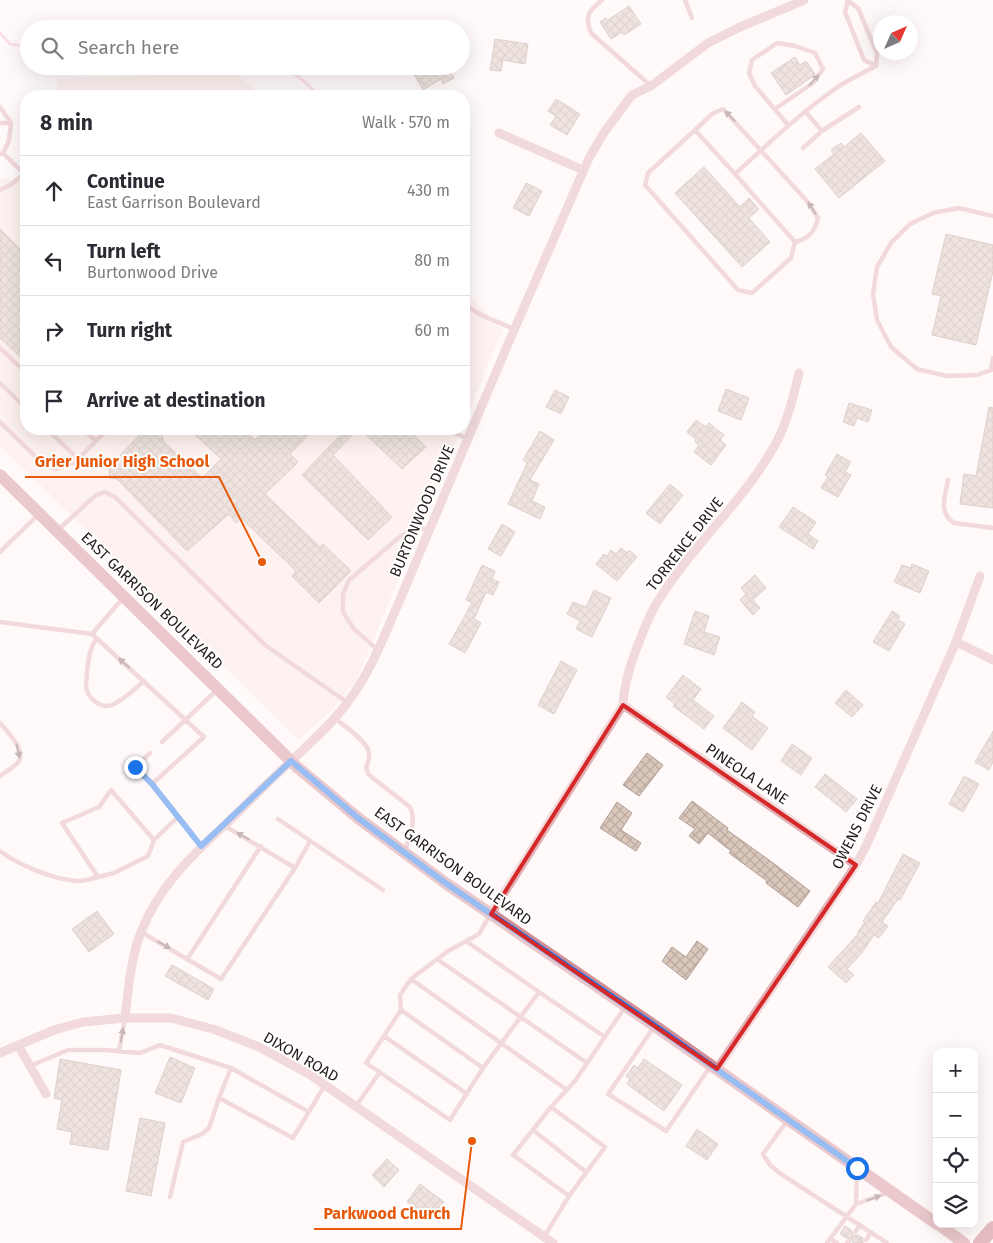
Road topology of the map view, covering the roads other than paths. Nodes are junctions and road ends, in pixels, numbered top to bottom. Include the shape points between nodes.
1 (602, 0) edge
2 (685, 0) edge
3 (804, 0) edge
4 (848, 0) edge
5 (692, 18) dead end
6 (876, 66) junction
7 (651, 86) junction
8 (0, 107) edge
9 (859, 107) dead end
10 (775, 109) junction
11 (805, 111) junction
12 (0, 123) edge
13 (11, 123) junction
14 (788, 125) junction
15 (695, 130) junction
16 (822, 131) junction
17 (499, 133) dead end
18 (803, 148) dead end
19 (762, 150) junction
20 (2, 153) edge
21 (20, 169) edge
22 (583, 170) junction
23 (735, 174) junction
24 (20, 177) edge
25 (0, 190) edge
26 (993, 216) edge
27 (795, 242) junction
28 (470, 308) edge
29 (514, 329) junction
30 (0, 348) edge
31 (993, 358) edge
32 (20, 368) edge
33 (992, 369) edge
34 (798, 373) dead end
35 (0, 383) edge
36 (20, 402) edge
37 (0, 422) edge
38 (470, 434) edge
39 (54, 435) edge
40 (90, 435) edge
41 (102, 435) edge
42 (459, 435) edge
43 (470, 435) edge
44 (468, 439) junction
45 (96, 441) junction
46 (78, 459) junction
47 (0, 475) edge
48 (948, 480) dead end
49 (39, 514) junction
50 (993, 528) edge
51 (430, 529) junction
52 (57, 531) junction
53 (0, 552) edge
54 (980, 576) dead end
55 (124, 597) junction
56 (0, 622) edge
57 (92, 634) junction
58 (97, 638) junction
59 (956, 642) junction
60 (378, 650) junction
61 (993, 660) edge
62 (144, 681) junction
63 (218, 689) junction
64 (348, 703) junction
65 (623, 705) junction
66 (335, 718) junction
67 (186, 719) junction
68 (0, 723) edge
69 (162, 742) dead end
70 (150, 753) dead end
71 (291, 761) junction
72 (0, 776) edge
73 (152, 784) junction
74 (178, 817) junction
75 (278, 819) dead end
76 (224, 825) junction
77 (154, 840) junction
78 (310, 841) junction
79 (201, 846) junction
80 (261, 846) junction
81 (0, 851) edge
82 (405, 852) junction
83 (856, 865) junction
84 (295, 868) junction
85 (98, 877) junction
86 (383, 890) dead end
87 (491, 914) junction
88 (141, 932) junction
89 (466, 941) junction
90 (188, 958) junction
91 (438, 959) junction
92 (411, 979) junction
93 (539, 992) junction
94 (626, 1006) junction
95 (400, 1010) junction
96 (521, 1017) junction
97 (125, 1018) junction
98 (655, 1026) junction
99 (384, 1036) junction
100 (605, 1037) junction
101 (502, 1043) junction
102 (18, 1045) junction
103 (119, 1051) junction
104 (0, 1053) edge
105 (587, 1063) junction
106 (30, 1066) junction
107 (714, 1067) junction
108 (231, 1068) junction
109 (483, 1068) junction
110 (380, 1072) junction
111 (325, 1085) junction
112 (567, 1090) junction
113 (46, 1094) dead end
114 (467, 1094) junction
115 (219, 1098) junction
116 (356, 1106) junction
117 (551, 1107) junction
118 (309, 1112) junction
119 (788, 1119) junction
120 (533, 1130) junction
121 (857, 1168) junction
122 (586, 1172) junction
123 (891, 1192) junction
124 (569, 1196) junction
125 (170, 1197) dead end
126 (856, 1204) junction
127 (847, 1216) junction
128 (933, 1221) edge
129 (860, 1225) junction
130 (943, 1228) edge
131 (993, 1228) edge
132 (855, 1232) dead end
133 (871, 1232) junction
134 (544, 1237) junction
135 (866, 1240) dead end
136 (829, 1241) edge
137 (879, 1241) edge
138 (552, 1243) edge
139 (837, 1243) edge
140 (886, 1243) edge
141 (964, 1243) edge
142 (980, 1243) edge

1 - 7 lane via 588,16 591,32
2 - 5 lane
3 - 7 street, BURTONWOOD DRIVE via 708,44
4 - 6 lane via 858,8 870,35 877,53
4 - 6 lane via 845,12 864,60
6 - 11 lane
7 - 22 street, BURTONWOOD DRIVE via 632,95 595,147
8 - 13 lane
9 - 16 lane
10 -> 10 lane via 813,83 823,69 814,53 777,43 752,60 749,73 755,86
10 - 14 lane
11 - 14 lane
11 - 16 lane
12 - 13 lane
13 - 20 lane via 9,141
14 - 19 lane
19 -> 15 lane via 723,109 712,114
15 - 23 lane
15 - 27 lane via 648,173 645,185 738,290 752,293 791,258
16 - 18 lane
17 - 22 street
19 - 23 lane
27 -> 19 lane via 804,240 816,229 818,218
20 - 21 lane
22 - 29 street, BURTONWOOD DRIVE
23 - 27 lane
24 - 25 lane
26 - 33 lane via 959,208 933,213 910,224 891,243 877,266 873,294 877,320 891,347 917,369 947,376 977,375
28 - 29 lane
29 - 38 street, BURTONWOOD DRIVE
30 - 32 lane
31 - 33 lane
34 - 65 street, TORRENCE DRIVE via 791,407 775,445 748,487 657,602 632,660
35 - 36 lane
37 - 46 lane via 40,461 56,469
39 - 46 lane
40 - 45 lane
41 - 45 lane
42 - 44 lane
43 - 44 street, BURTONWOOD DRIVE
44 - 51 street, BURTONWOOD DRIVE
45 - 46 lane
47 - 49 main road, EAST GARRISON BOULEVARD
48 - 50 lane via 943,508 945,516 954,523
49 - 52 main road, EAST GARRISON BOULEVARD
49 - 53 lane
51 - 60 street, BURTONWOOD DRIVE
51 - 60 lane via 413,528 349,580 343,612 354,629
52 - 55 main road, EAST GARRISON BOULEVARD
52 - 64 lane via 96,494 104,492 114,497 265,645
54 - 59 street, OWENS DRIVE
55 - 57 lane
55 - 63 main road, EAST GARRISON BOULEVARD
56 - 57 lane
57 - 58 lane
62 -> 58 lane
58 - 62 lane via 89,651 86,686 94,701 113,704
59 - 61 street
59 - 83 street, OWENS DRIVE
60 - 64 street, BURTONWOOD DRIVE
62 - 67 lane
63 - 67 lane
63 - 71 main road, EAST GARRISON BOULEVARD
64 - 66 street, BURTONWOOD DRIVE
65 - 83 street, PINEOLA LANE
65 - 87 street, TORRENCE DRIVE
66 - 71 street, BURTONWOOD DRIVE
66 - 82 lane via 365,744 370,756 366,768 369,775 410,807 414,820
67 - 69 lane
67 - 73 lane via 204,737
68 -> 72 lane via 13,738 20,756 19,761
70 - 73 lane via 135,767
71 - 76 street, BURTONWOOD DRIVE
71 - 82 main road, EAST GARRISON BOULEVARD via 358,818
73 - 74 lane
74 - 77 lane
74 - 79 lane
75 - 78 lane
76 - 79 street, BURTONWOOD DRIVE
80 -> 76 lane
77 - 85 lane via 148,856 114,873
77 - 85 lane via 112,790 99,806 62,823
78 - 84 lane
78 - 86 lane
79 - 88 street, BURTONWOOD DRIVE via 177,871
80 - 84 lane
80 - 90 lane
81 - 85 lane via 34,869 66,879 80,881
82 - 87 main road, EAST GARRISON BOULEVARD
83 - 107 street, OWENS DRIVE
84 - 90 lane via 221,979
87 - 89 lane via 478,934
87 - 94 main road, EAST GARRISON BOULEVARD
88 -> 90 lane
88 - 97 street, BURTONWOOD DRIVE via 128,987
89 - 91 lane
89 - 93 lane
91 - 92 lane
91 - 96 lane
92 - 95 lane via 400,995
92 - 101 lane
93 - 96 lane
93 - 100 lane
94 - 98 main road, EAST GARRISON BOULEVARD
94 - 100 lane
95 - 99 lane
95 - 109 lane
96 - 101 lane
96 - 105 lane
97 - 102 street, DIXON ROAD via 83,1022
103 -> 97 lane
97 - 111 street, DIXON ROAD via 171,1018 216,1030 259,1047
98 - 107 main road, EAST GARRISON BOULEVARD
98 - 107 lane via 608,1094 666,1131
99 - 110 lane via 366,1063
99 - 114 lane
100 - 105 lane
101 - 109 lane
101 - 112 lane
102 - 104 street, DIXON ROAD
102 - 106 street
103 - 106 lane via 68,1050
103 - 108 lane via 140,1053 160,1045
105 - 112 lane
106 - 113 street
107 - 119 main road, EAST GARRISON BOULEVARD
108 - 115 lane
108 - 118 lane
109 - 114 lane
110 - 114 lane via 450,1120
110 - 116 lane
111 - 116 street, DIXON ROAD
111 - 118 lane
112 - 117 lane
115 - 118 lane via 293,1138
115 - 125 lane via 209,1128 183,1142
116 - 134 street, DIXON ROAD
117 - 120 lane
117 - 122 lane via 605,1147
119 - 121 main road, EAST GARRISON BOULEVARD
119 - 127 lane via 766,1148 765,1158 781,1174
120 - 122 lane
120 - 124 lane via 513,1155
121 - 123 main road, EAST GARRISON BOULEVARD
121 - 126 lane
122 - 124 lane
126 -> 123 lane
123 - 128 main road, EAST GARRISON BOULEVARD
124 - 134 lane
126 - 127 lane
127 - 129 lane
127 - 136 lane
129 - 132 lane
129 - 133 lane
130 - 141 main road, EAST GARRISON BOULEVARD
131 - 142 main road
133 - 135 lane
133 - 137 lane
134 - 138 street, DIXON ROAD
136 - 139 lane
137 - 140 lane

